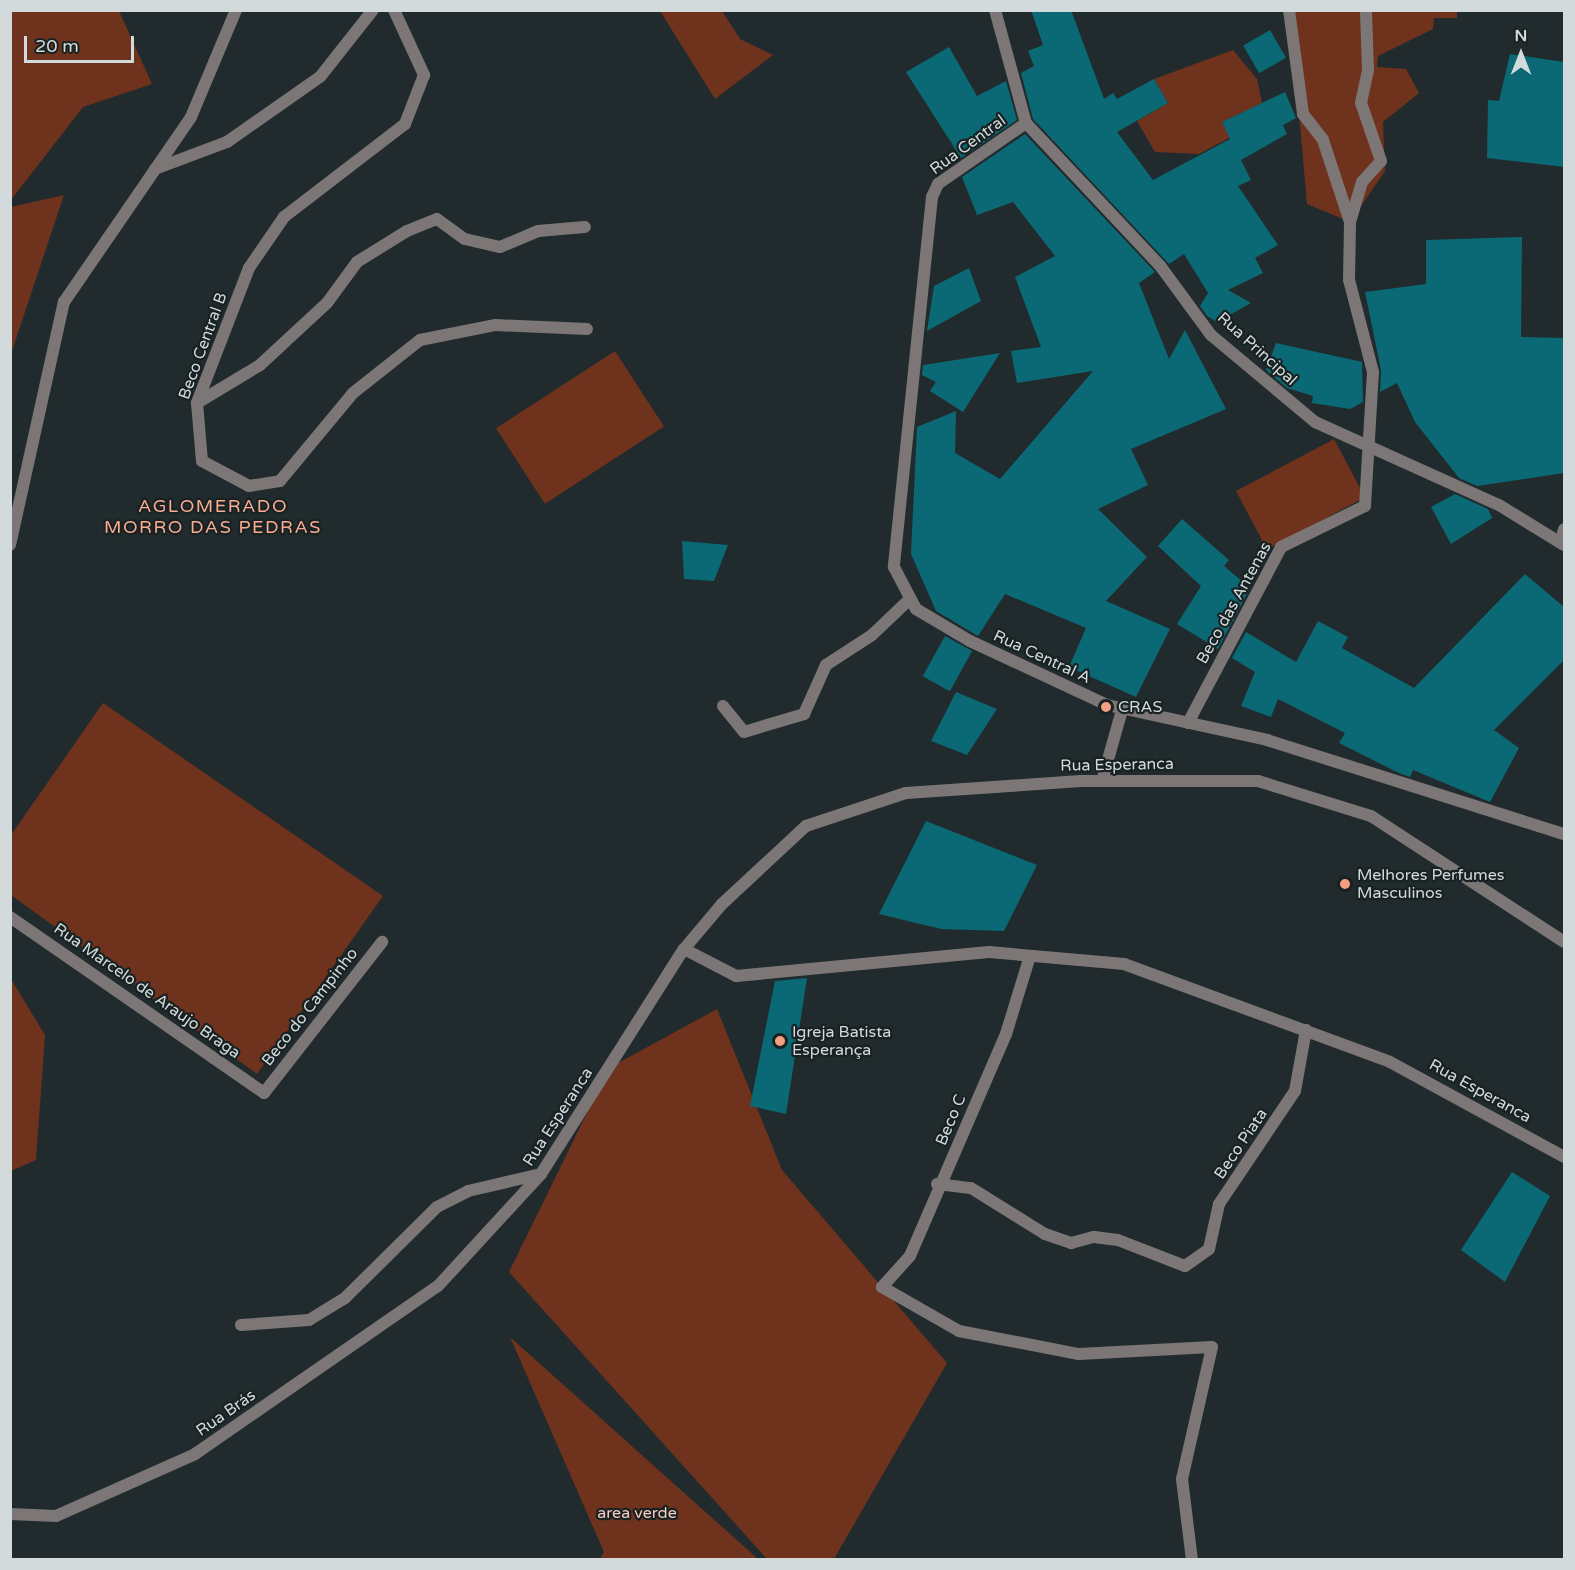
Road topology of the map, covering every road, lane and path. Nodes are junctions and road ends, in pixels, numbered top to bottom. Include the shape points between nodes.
1 (236, 10) edge
2 (373, 10) edge
3 (394, 10) edge
4 (995, 10) edge
5 (1289, 10) edge
6 (1366, 10) edge
7 (1026, 123) junction
8 (155, 169) junction
9 (1350, 222) junction
10 (585, 227) dead end
11 (587, 329) dead end
12 (197, 403) junction
13 (1370, 447) junction
14 (1563, 539) edge
15 (10, 545) edge
16 (910, 600) junction
17 (723, 706) dead end
18 (1122, 710) junction
19 (1188, 723) junction
20 (1102, 781) junction
21 (1564, 834) edge
22 (10, 916) edge
23 (382, 942) dead end
24 (1564, 942) edge
25 (684, 949) junction
26 (1030, 956) junction
27 (1306, 1030) junction
28 (264, 1093) joint
29 (1564, 1157) edge
30 (541, 1174) junction
31 (937, 1184) junction
32 (438, 1286) joint
33 (241, 1325) dead end
34 (10, 1514) edge
35 (1192, 1560) edge

1 - 8 street via 191,117
2 - 8 street via 320,77 227,142
3 - 12 street, Beco Central B via 424,75 405,124 284,217 249,268
4 - 7 street, Rua Principal
5 - 9 street via 1303,114 1323,140
6 - 9 street via 1368,71 1360,103 1381,161 1362,182
7 - 13 street, Rua Principal via 1161,267 1211,335 1315,422
7 - 16 street, Rua Central via 938,184 932,196 894,567
8 - 15 street via 64,302
9 - 13 street, Beco das Antenas via 1348,280 1372,372
10 - 12 street via 538,231 500,247 465,239 437,219 407,231 357,262 327,303 260,365
11 - 12 street, Beco Central B via 495,325 420,340 353,393 280,481 249,486 202,461
13 - 14 street, Rua Principal via 1499,505
13 - 19 street, Beco das Antenas via 1365,506 1281,547
16 - 17 street via 872,635 826,665 804,714 744,732
16 - 18 street, Rua Central A via 970,640
18 - 19 street, Rua Central A
18 - 20 street
19 - 21 street, Rua Central A via 1267,740
20 - 24 street, Rua Esperanca via 1258,781 1371,816
20 - 25 street, Rua Esperanca via 906,793 806,826 722,904
22 - 28 street, Rua Marcelo de Araujo Braga
23 - 28 street, Beco do Campinho
25 - 26 street, Rua Esperanca via 736,976 989,952
25 - 30 street, Rua Esperanca
26 - 27 street, Rua Esperanca via 1124,964
26 - 31 street, Beco C via 1006,1034
27 - 29 street, Rua Esperanca via 1461,1096
27 - 31 street, Beco Piata via 1295,1091 1220,1204 1209,1249 1185,1266 1118,1240 1094,1237 1071,1243 1045,1234 971,1188
30 - 32 street, Rua Esperanca
30 - 33 street via 468,1191 437,1207 345,1299 309,1320
31 - 35 street, Beco C via 910,1256 882,1287 959,1331 1079,1354 1212,1347 1182,1479
32 - 34 street, Rua Brás via 195,1454 56,1516

